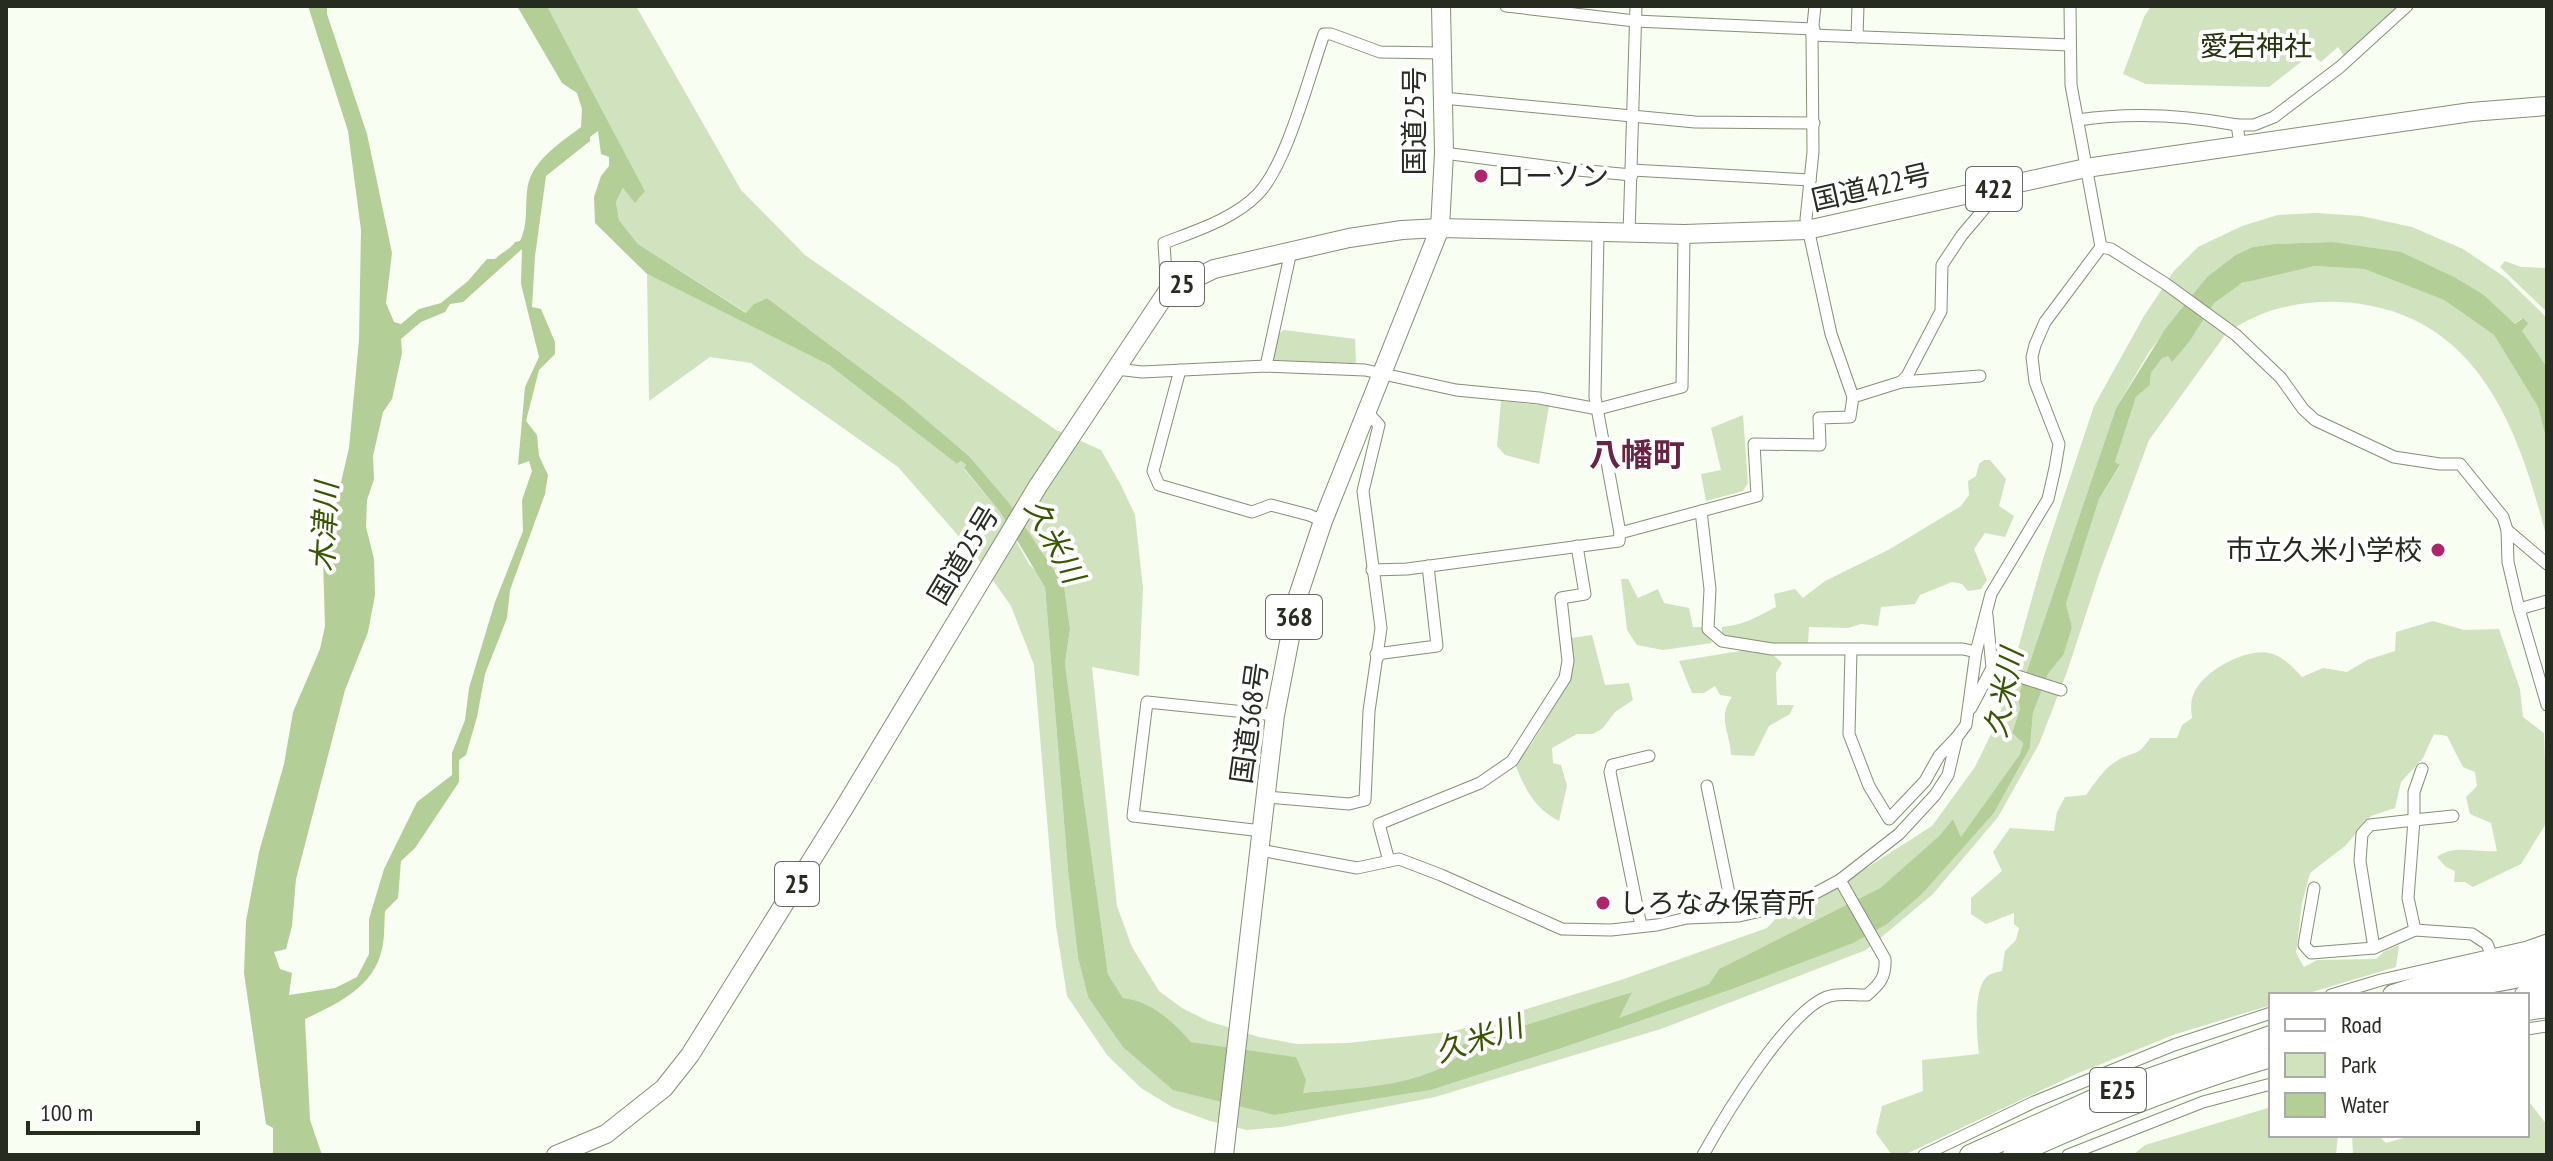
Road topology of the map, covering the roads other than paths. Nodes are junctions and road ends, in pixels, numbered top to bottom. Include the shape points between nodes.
1 (1441, 6) edge
2 (1506, 6) edge
3 (1636, 6) edge
4 (1815, 6) edge
5 (1858, 6) edge
6 (2070, 6) edge
7 (2407, 6) edge
8 (1635, 21) junction
9 (1813, 32) junction
10 (1857, 37) junction
11 (2070, 45) junction
12 (1442, 53) junction
13 (1443, 98) junction
14 (2547, 106) edge
15 (1632, 117) junction
16 (2078, 120) junction
17 (1814, 123) junction
18 (2238, 135) junction
19 (1444, 153) junction
20 (2086, 168) junction
21 (1632, 173) junction
22 (1810, 180) junction
23 (2003, 187) junction
24 (1440, 228) junction
25 (1807, 230) junction
26 (1598, 233) junction
27 (1629, 233) junction
28 (1684, 234) junction
29 (2101, 247) junction
30 (1291, 251) junction
31 (1167, 292) junction
32 (1266, 366) junction
33 (1116, 369) junction
34 (1180, 370) junction
35 (1383, 374) junction
36 (1980, 376) dead end
37 (1901, 382) junction
38 (1853, 397) junction
39 (1598, 409) junction
40 (1368, 413) junction
41 (1701, 511) junction
42 (1323, 521) junction
43 (2507, 530) junction
44 (1620, 533) junction
45 (1577, 546) junction
46 (2547, 564) edge
47 (1428, 566) junction
48 (1372, 570) junction
49 (2547, 601) edge
50 (2519, 609) junction
51 (1987, 610) junction
52 (1851, 650) junction
53 (1976, 652) junction
54 (1379, 656) junction
55 (1992, 668) junction
56 (2061, 690) dead end
57 (2547, 705) edge
58 (1967, 712) junction
59 (1275, 715) junction
60 (1957, 737) junction
61 (1649, 756) dead end
62 (2422, 769) dead end
63 (1707, 786) dead end
64 (1266, 797) junction
65 (2453, 816) dead end
66 (2414, 820) junction
67 (1261, 841) junction
68 (1389, 861) junction
69 (1840, 880) junction
70 (2314, 888) dead end
71 (1687, 918) junction
72 (1641, 926) junction
73 (2415, 930) junction
74 (2547, 940) edge
75 (2374, 948) junction
76 (2547, 953) edge
77 (2491, 954) junction
78 (2547, 972) edge
79 (2338, 993) edge
80 (2399, 993) edge
81 (2439, 993) edge
82 (2269, 1014) edge
83 (2269, 1037) edge
84 (2269, 1058) edge
85 (2269, 1064) edge
86 (2269, 1085) edge
87 (2177, 1087) junction
88 (556, 1155) edge
89 (1224, 1155) edge
90 (1703, 1155) edge
91 (1924, 1155) edge
92 (1970, 1155) edge
93 (2013, 1155) edge
94 (2068, 1155) edge

1 - 12 highway, 国道25号
2 - 8 street
3 - 8 street
4 - 9 street
5 - 10 street
6 - 11 street
7 - 18 street via 2340,67 2274,117
8 - 9 street
8 - 15 street
9 - 10 street
9 - 17 street
10 - 11 street
11 - 16 street
12 - 13 highway, 国道25号
12 - 31 street via 1380,52 1324,34 1278,165 1240,209 1164,243
13 - 15 street
13 - 19 highway, 国道25号
14 - 18 highway, 国道422号 / 422
15 - 17 street
15 - 21 street
16 - 18 street via 2186,117
16 - 20 street
17 - 22 street
18 - 20 highway, 国道422号 / 422
19 - 21 street
19 - 24 highway, 国道25号
20 - 23 highway, 国道422号 / 422
20 - 29 street
21 - 22 street
21 - 27 street
22 - 25 street
23 - 25 highway, 国道422号 / 422
23 - 37 street via 1942,265 1939,317
24 - 26 highway, 国道422号 / 422
24 - 30 highway, 25
24 - 35 highway, 国道368号 / 368
25 - 28 highway, 国道422号 / 422
25 - 38 street via 1831,334
26 - 27 highway, 国道422号 / 422
26 - 39 street
27 - 28 highway, 国道422号 / 422
28 - 39 street via 1682,387
29 - 43 street via 2223,325 2281,378 2315,420 2394,457 2460,464 2503,517
29 - 51 street via 2045,322 2035,345 2035,382 2059,444 2055,468 2048,499 2009,560
30 - 31 highway, 25 via 1214,269
30 - 32 street
31 - 33 highway, 国道25号 / 25
32 - 34 street
32 - 35 street
33 - 34 street
33 - 88 highway, 国道25号 / 25 via 690,1055 664,1088 606,1134
34 - 42 street via 1153,471 1159,485 1252,512 1271,505
35 - 39 street via 1456,390
35 - 40 highway, 国道368号 / 368
36 - 37 street
37 - 38 street
38 - 41 street via 1850,417 1819,418 1820,445 1754,444 1757,496
39 - 44 street
40 - 42 highway, 国道368号 / 368
40 - 48 street via 1379,425 1363,491
41 - 44 street
41 - 52 street via 1710,589 1708,629 1713,636 1772,649
42 - 59 highway, 国道368号 / 368 via 1298,596
43 - 46 street
43 - 50 street
44 - 45 street via 1619,541
45 - 47 street
45 - 68 street via 1585,594 1561,598 1565,678 1512,761 1500,771 1379,824
47 - 48 street
47 - 54 street via 1437,646
48 - 54 street via 1381,628
49 - 50 street
50 - 57 street
51 - 53 street
51 - 55 street
52 - 53 street
52 - 60 street via 1849,734 1869,786 1889,819
53 - 58 street
54 - 64 street via 1369,711 1365,800 1349,804
55 - 56 street
55 - 58 street
58 - 60 street
59 - 64 highway, 国道368号 / 368
59 - 67 street via 1147,702 1133,816
60 - 69 street via 1948,775 1935,795 1899,834
61 - 72 street via 1612,765 1610,772
62 - 66 street via 2414,792
63 - 71 street via 1730,898
64 - 67 highway, 国道368号 / 368
65 - 66 street
66 - 73 street via 2408,898
66 - 75 street via 2370,825 2362,834 2360,861
67 - 68 street via 1357,868
67 - 89 highway, 国道368号 / 368
68 - 72 street via 1414,864 1562,929
69 - 71 street via 1774,908
69 - 90 street via 1885,959 1886,973 1867,995 1831,995 1789,1028 1766,1054
70 - 75 street via 2304,945 2311,953
71 - 72 street
73 - 75 street
73 - 77 street via 2472,934
74 - 77 street
76 - 80 highway
77 - 79 street
78 - 81 highway
82 - 91 street via 2160,1050
83 - 92 highway, E25 via 2106,1094
84 - 87 highway, E25
85 - 87 highway
86 - 94 street via 2203,1102
87 - 93 highway, E25

